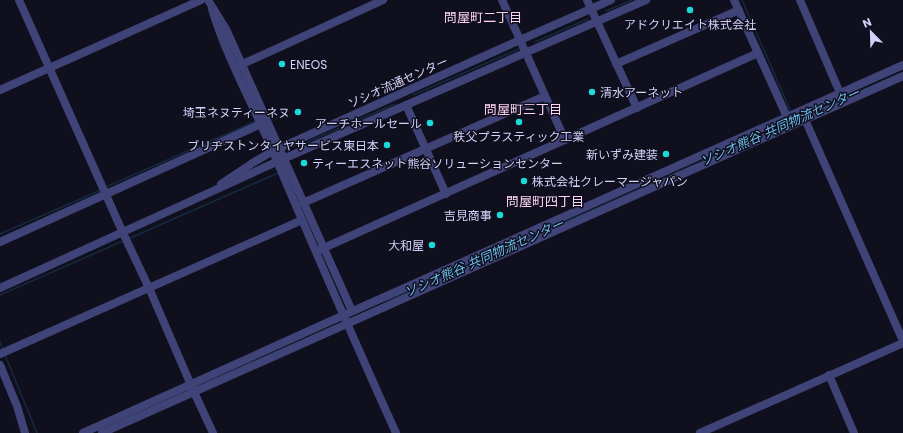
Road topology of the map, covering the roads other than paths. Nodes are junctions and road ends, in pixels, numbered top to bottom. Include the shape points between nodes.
1 (19, 0) edge
2 (201, 0) edge
3 (208, 0) edge
4 (383, 0) edge
5 (502, 0) edge
6 (587, 0) edge
7 (612, 0) edge
8 (646, 0) edge
9 (734, 0) edge
10 (800, 0) edge
11 (591, 9) junction
12 (739, 10) junction
13 (597, 22) junction
14 (520, 40) junction
15 (525, 53) junction
16 (758, 53) junction
17 (616, 64) junction
18 (903, 65) edge
19 (237, 66) junction
20 (49, 68) junction
21 (903, 76) edge
22 (0, 90) edge
23 (840, 93) junction
24 (545, 96) junction
25 (406, 105) junction
26 (637, 108) junction
27 (803, 116) junction
28 (787, 117) junction
29 (261, 124) junction
30 (565, 140) junction
31 (426, 149) junction
32 (276, 150) junction
33 (280, 160) junction
34 (104, 190) junction
35 (446, 194) junction
36 (201, 198) junction
37 (303, 203) junction
38 (302, 220) junction
39 (125, 238) junction
40 (0, 242) edge
41 (320, 250) junction
42 (0, 288) edge
43 (149, 288) junction
44 (348, 313) junction
45 (347, 324) junction
46 (903, 342) edge
47 (0, 354) edge
48 (0, 365) edge
49 (2, 375) edge
50 (830, 375) junction
51 (192, 388) junction
52 (25, 433) edge
53 (83, 433) edge
54 (102, 433) edge
55 (213, 433) edge
56 (396, 433) edge
57 (700, 433) edge
58 (854, 433) edge

1 - 20 street
2 - 20 street
3 - 19 street via 226,29
4 - 19 street
5 - 14 street
6 - 11 street
7 - 11 street, ソシオ流通センター
8 - 13 street
9 - 12 street
10 - 23 street
11 - 13 street
11 - 14 street, ソシオ流通センター
12 - 16 street
12 - 17 street
13 - 15 street
13 - 17 street
14 - 15 street
14 - 32 street, ソシオ流通センター
15 - 24 street
15 - 25 street
16 - 26 street
16 - 28 street
17 - 26 street
18 - 23 street
19 - 29 street
19 - 32 street
20 - 22 street
20 - 34 street
21 - 27 street
23 - 27 street
24 - 30 street
24 - 31 street
25 - 31 street
25 - 33 street
26 - 30 street
27 - 28 street
27 - 45 street
27 - 46 street
28 - 44 street
29 - 32 street
29 - 34 street
30 - 35 street
31 - 35 street
31 - 37 street
32 - 33 street
32 - 36 street, ソシオ流通センター
33 - 36 street
33 - 37 street
33 - 38 street
34 - 39 street
34 - 40 street
35 - 41 street
36 - 39 street
37 - 41 street
38 - 41 street
38 - 43 street
39 - 42 street
39 - 43 street
41 - 44 street
43 - 47 street
43 - 51 street
44 - 45 street
44 - 51 street
45 - 51 street
45 - 56 street
46 - 50 street
48 - 49 street
49 - 52 street via 17,406
50 - 57 street
50 - 58 street
51 - 53 street
51 - 54 street
51 - 55 street

